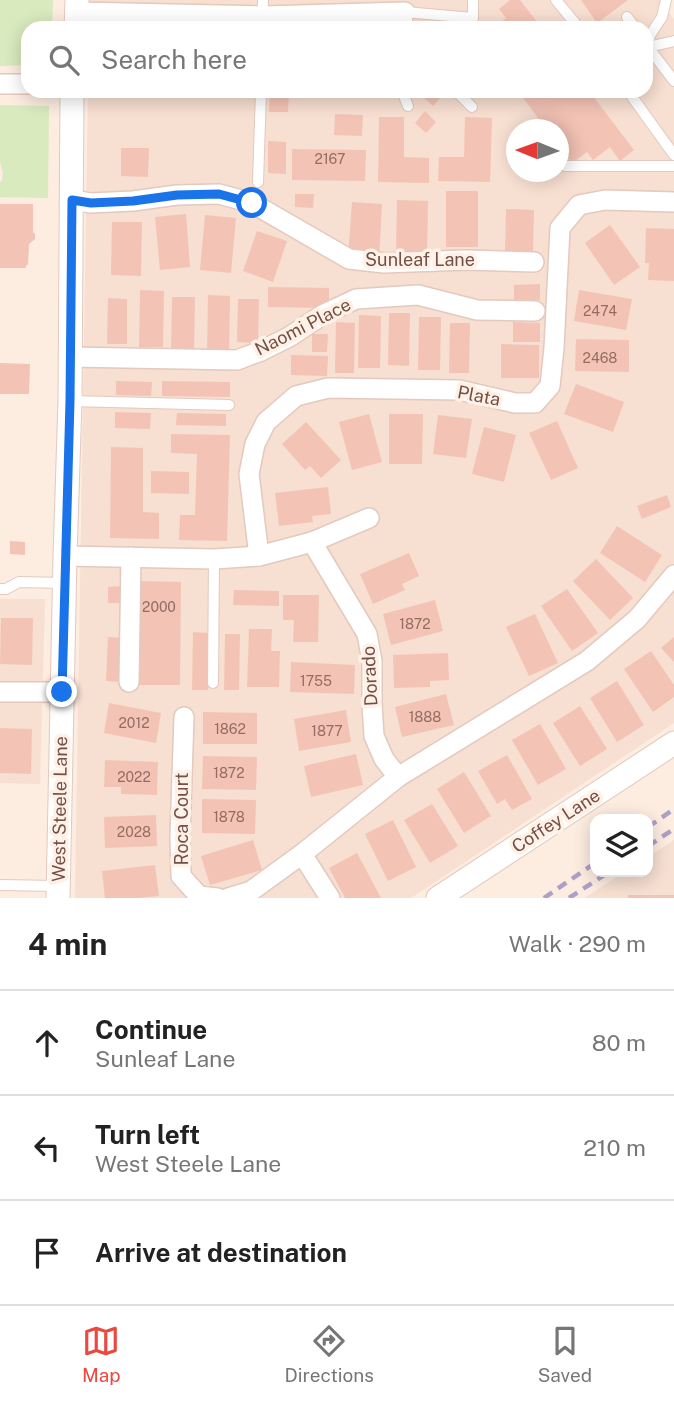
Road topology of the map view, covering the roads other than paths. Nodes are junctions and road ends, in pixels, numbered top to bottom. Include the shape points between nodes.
1 (472, 0) edge
2 (556, 0) edge
3 (666, 0) edge
4 (77, 13) edge
5 (262, 15) edge
6 (628, 17) dead end
7 (370, 21) edge
8 (432, 21) edge
9 (573, 21) edge
10 (631, 21) edge
11 (653, 30) edge
12 (674, 41) edge
13 (653, 45) edge
14 (653, 54) edge
15 (674, 81) edge
16 (0, 84) edge
17 (21, 84) edge
18 (72, 98) edge
19 (261, 98) edge
20 (405, 98) edge
21 (463, 98) edge
22 (633, 98) edge
23 (408, 106) dead end
24 (472, 107) dead end
25 (674, 155) edge
26 (569, 166) edge
27 (674, 166) edge
28 (258, 182) dead end
29 (72, 200) junction
30 (674, 202) edge
31 (534, 262) dead end
32 (535, 311) dead end
33 (70, 357) junction
34 (70, 401) junction
35 (229, 405) dead end
36 (369, 518) dead end
37 (312, 542) junction
38 (65, 556) junction
39 (258, 556) junction
40 (131, 557) junction
41 (214, 559) junction
42 (674, 575) edge
43 (64, 583) junction
44 (0, 589) edge
45 (128, 682) dead end
46 (213, 683) dead end
47 (0, 692) edge
48 (62, 692) junction
49 (184, 717) dead end
50 (674, 743) edge
51 (398, 777) junction
52 (302, 854) junction
53 (0, 885) edge
54 (59, 892) edge
55 (216, 898) edge
56 (228, 898) edge
57 (330, 898) edge
58 (439, 898) edge

1 - 8 lane via 472,18
2 - 9 lane
3 - 11 lane
4 - 5 street
5 - 7 street
6 - 10 lane
12 - 13 lane
14 - 15 lane
16 - 17 street
18 - 29 street, West Steele Lane
19 - 28 lane
20 - 23 lane
21 - 24 lane
22 - 25 lane
26 - 27 lane
29 - 31 street, Sunleaf Lane via 123,202 219,194 252,203 349,259 384,264
29 - 33 street, West Steele Lane
30 - 39 street, Plata via 605,200 579,205 560,228 550,386 535,403 459,390 328,388 296,396 266,422 254,444 249,474
32 - 33 street, Naomi Place via 477,310 418,295 356,299 237,360
33 - 34 street, West Steele Lane
34 - 35 lane
34 - 38 street, West Steele Lane
36 - 37 street
37 - 39 street
37 - 51 street, Dorado via 367,634 374,736
38 - 40 street
38 - 43 street, West Steele Lane
39 - 41 street
40 - 41 street
40 - 45 street
41 - 46 lane
42 - 51 street via 637,619 587,661
43 - 44 lane via 19,582
43 - 48 street, West Steele Lane
47 - 48 street
48 - 54 street, West Steele Lane
49 - 55 street, Roca Court via 181,876 199,897
50 - 58 street, Coffey Lane
51 - 52 street
52 - 56 street via 251,891
52 - 57 street
53 - 54 lane

